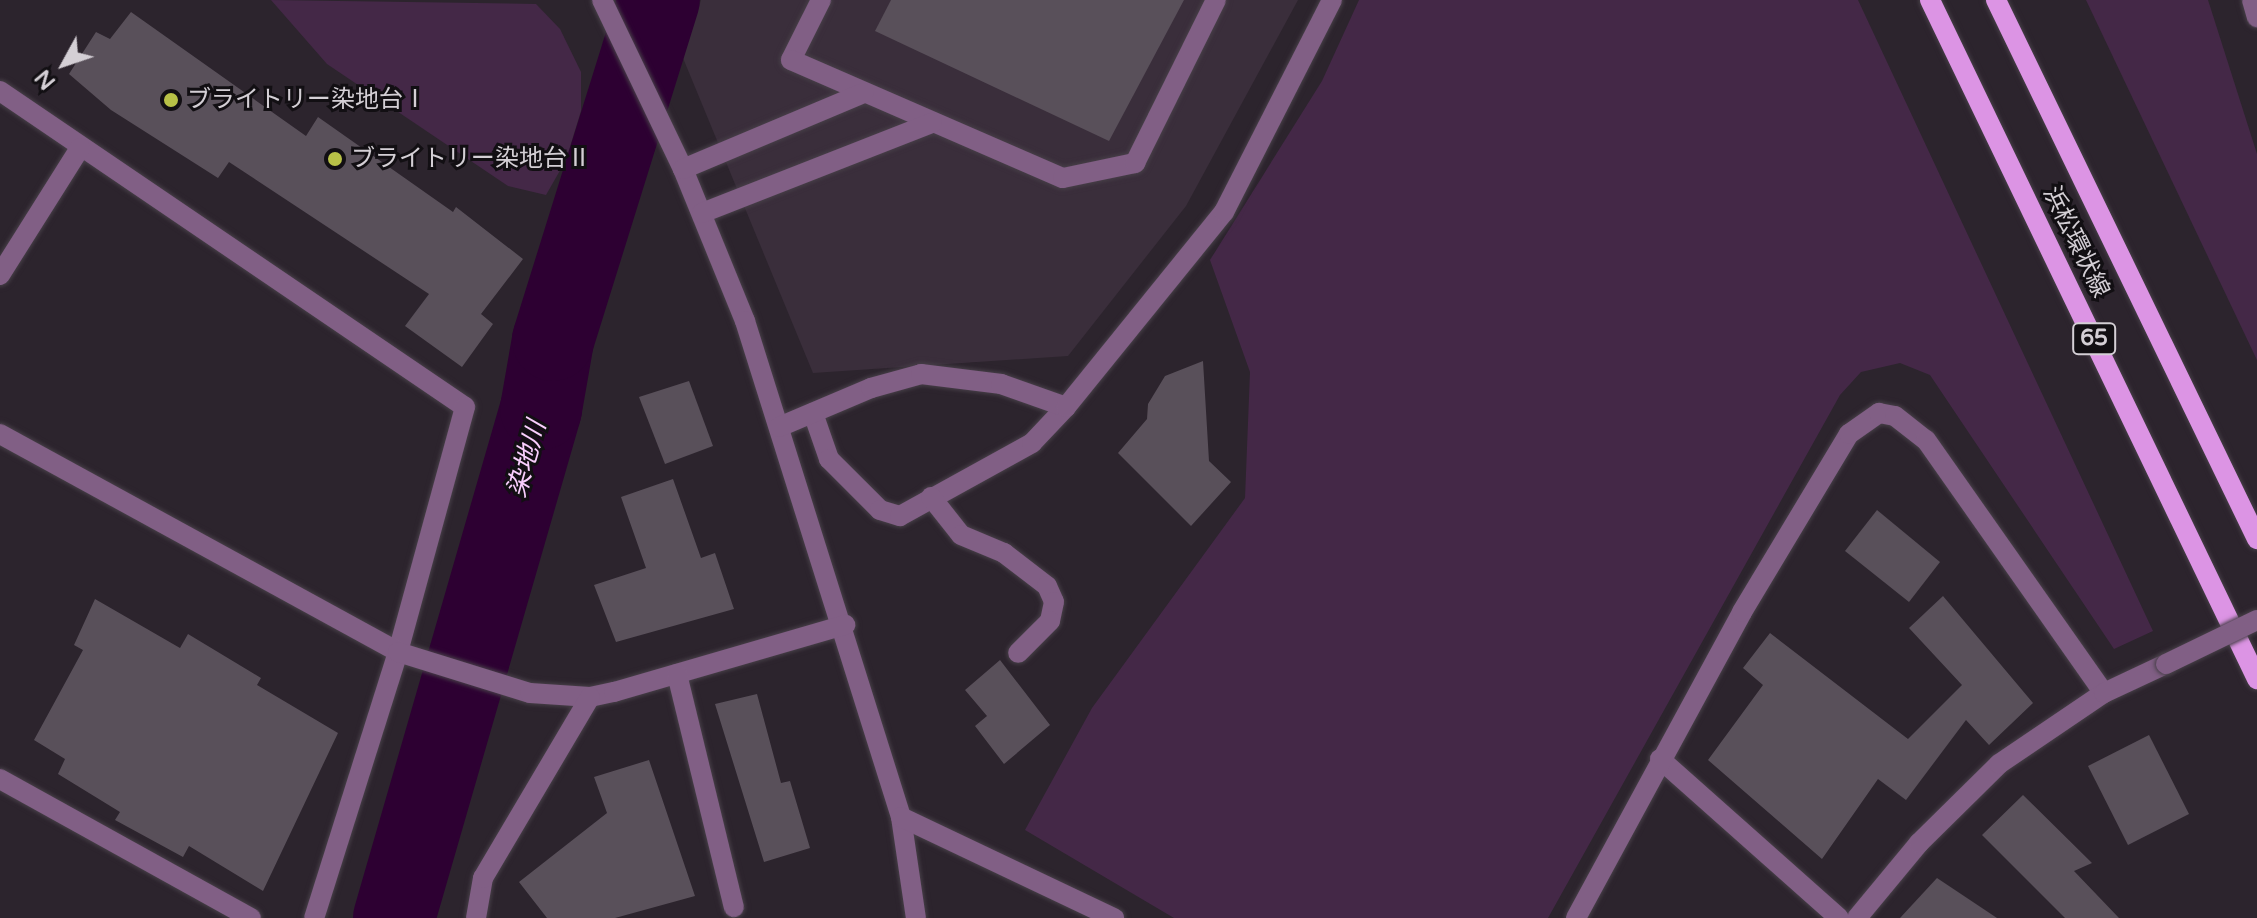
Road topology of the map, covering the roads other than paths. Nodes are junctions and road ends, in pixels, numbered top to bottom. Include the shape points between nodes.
1 (602, 0) edge
2 (821, 0) edge
3 (1216, 0) edge
4 (1332, 0) edge
5 (1930, 0) edge
6 (1996, 0) edge
7 (2252, 0) edge
8 (2257, 17) edge
9 (0, 91) edge
10 (864, 93) junction
11 (932, 123) junction
12 (80, 148) junction
13 (683, 169) junction
14 (702, 213) junction
15 (0, 275) edge
16 (1066, 407) junction
17 (813, 413) junction
18 (779, 427) junction
19 (0, 434) edge
20 (931, 497) junction
21 (2257, 539) edge
22 (2257, 620) edge
23 (845, 625) junction
24 (398, 652) junction
25 (1018, 653) dead end
26 (677, 674) junction
27 (2257, 679) edge
28 (2104, 693) junction
29 (590, 697) junction
30 (1660, 759) junction
31 (0, 779) edge
32 (901, 817) junction
33 (734, 907) dead end
34 (251, 918) edge
35 (314, 918) edge
36 (476, 918) edge
37 (916, 918) edge
38 (1114, 918) edge
39 (1576, 918) edge
40 (1839, 918) edge
41 (1857, 918) edge

1 - 13 street
2 - 10 street via 791,60
3 - 11 street via 1135,163 1063,178
4 - 16 street via 1224,212
5 - 27 main road, 浜松環状線 / 65
6 - 21 main road, 浜松環状線 / 65
7 - 8 street
9 - 12 street
10 - 11 street
10 - 13 street
11 - 14 street
12 - 15 street
12 - 24 street via 465,407
13 - 14 street
14 - 18 street
16 - 17 street via 1001,384 921,374
16 - 20 street via 1032,443
17 - 18 street
17 - 20 street via 829,459 880,510 900,516
18 - 23 street
19 - 24 street
20 - 25 street via 961,535 1004,553 1047,586 1054,602 1050,621
22 - 28 street, bridge
23 - 26 street
23 - 32 street
24 - 29 street via 530,693
24 - 35 street
26 - 29 street
26 - 33 street
28 - 30 street via 1926,440 1895,416 1879,413 1849,434
28 - 41 street via 2040,734 1970,791
29 - 36 street via 483,878
30 - 39 street
30 - 40 street
31 - 34 street
32 - 37 street
32 - 38 street

